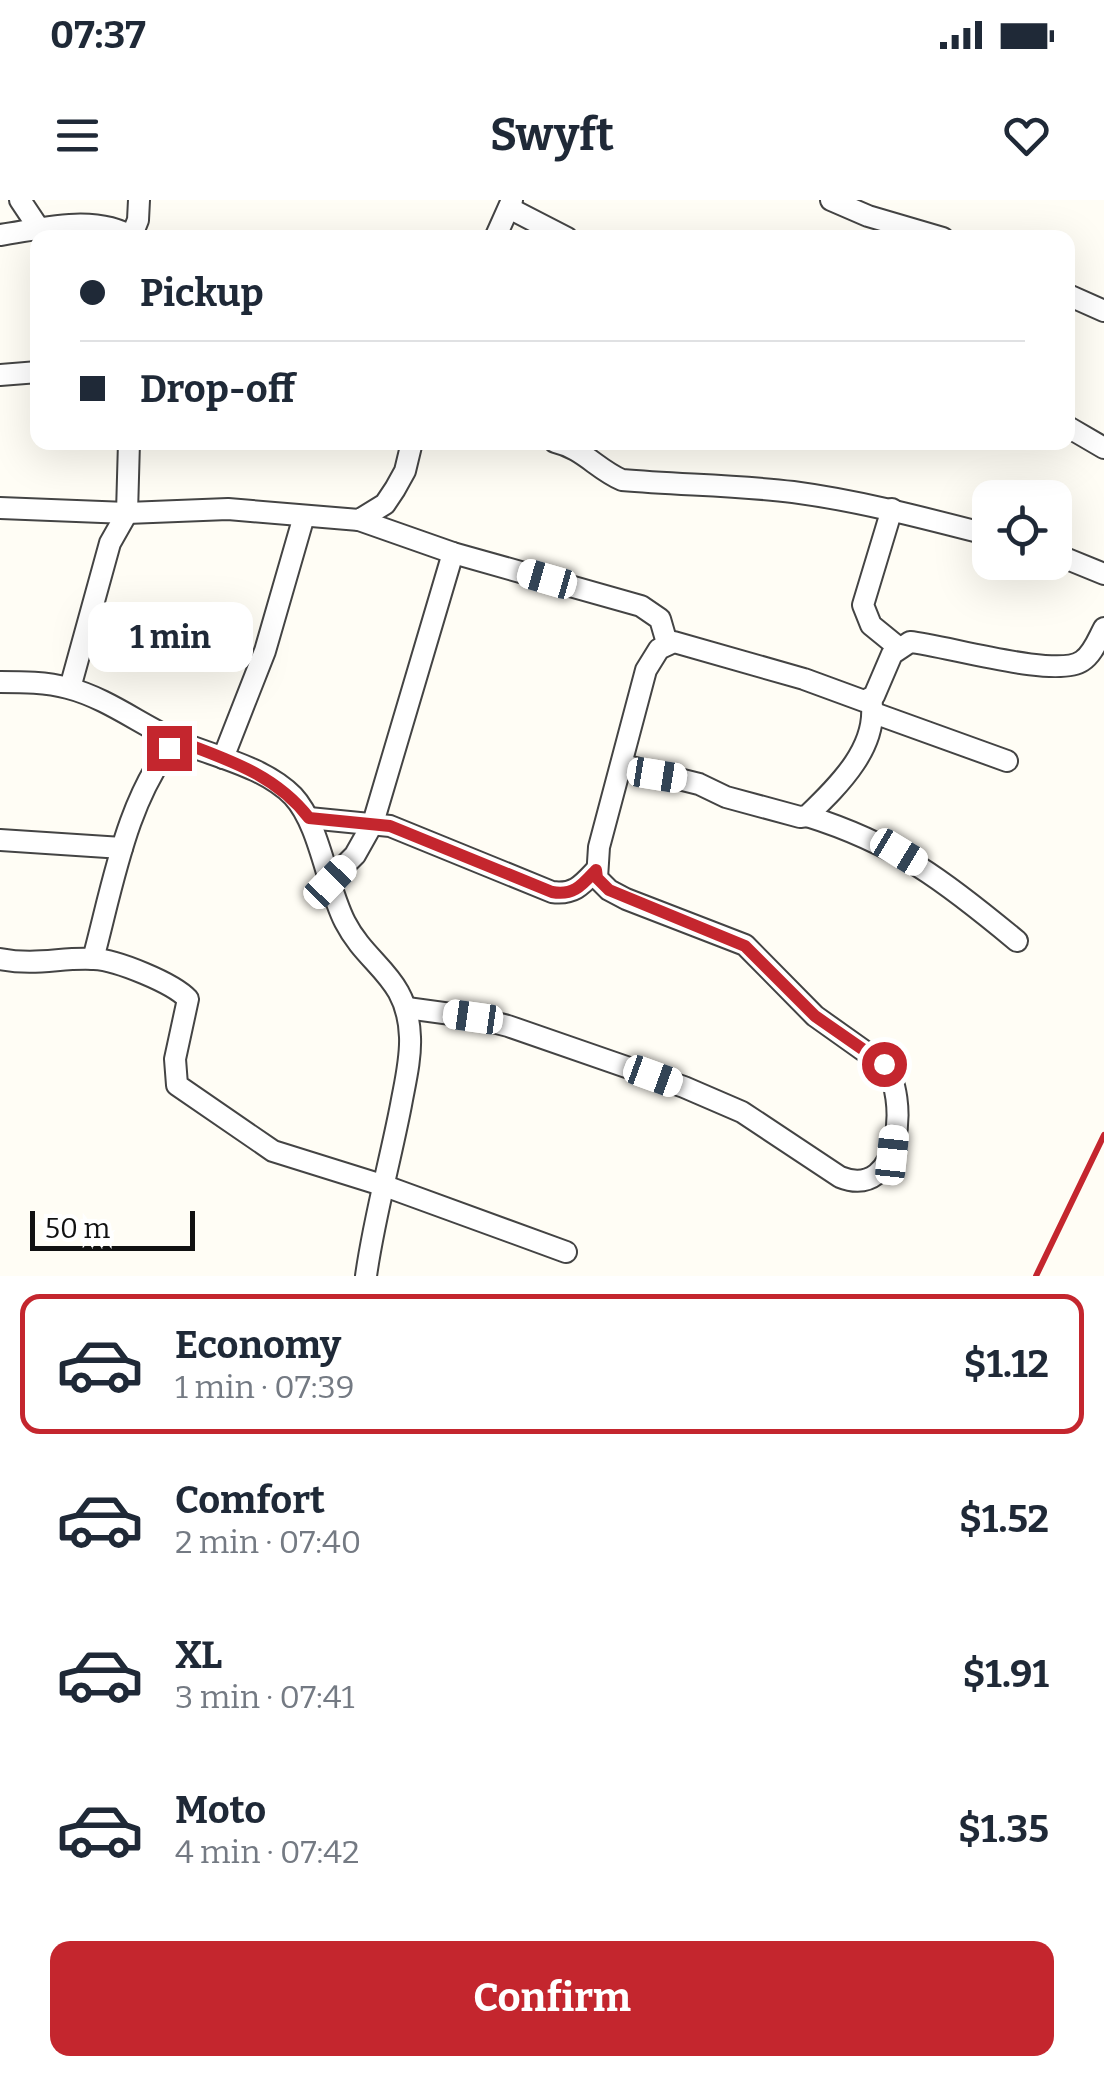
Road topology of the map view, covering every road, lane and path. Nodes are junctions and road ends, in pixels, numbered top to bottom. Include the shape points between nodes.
1 (20, 200) edge
2 (140, 200) edge
3 (831, 200) edge
4 (511, 204) edge
5 (38, 228) junction
6 (116, 230) edge
7 (135, 230) edge
8 (499, 230) edge
9 (554, 230) edge
10 (916, 230) edge
11 (0, 235) edge
12 (1075, 298) edge
13 (1104, 312) edge
14 (30, 373) edge
15 (0, 376) edge
16 (1075, 432) edge
17 (1104, 448) edge
18 (129, 450) edge
19 (409, 450) edge
20 (578, 450) edge
21 (0, 508) edge
22 (892, 508) junction
23 (126, 513) junction
24 (304, 516) junction
25 (360, 520) junction
26 (972, 530) edge
27 (453, 552) junction
28 (1072, 561) edge
29 (1104, 574) edge
30 (1104, 628) edge
31 (667, 643) junction
32 (898, 646) junction
33 (0, 682) edge
34 (70, 688) junction
35 (872, 707) junction
36 (176, 740) junction
37 (223, 758) junction
38 (1007, 761) dead end
39 (622, 766) junction
40 (807, 816) junction
41 (309, 818) junction
42 (374, 823) junction
43 (0, 840) edge
44 (122, 848) junction
45 (596, 870) junction
46 (330, 882) junction
47 (1017, 942) dead end
48 (0, 959) edge
49 (94, 959) junction
50 (407, 1008) junction
51 (385, 1186) junction
52 (566, 1252) dead end
53 (366, 1276) edge

1 - 5 street
2 - 7 street
3 - 10 street
4 - 8 street
4 - 9 street
5 - 6 street
5 - 11 street
12 - 13 street
14 - 15 street
16 - 17 street
18 - 23 street
19 - 25 street via 395,490
20 - 22 street via 622,480 788,492
21 - 23 street
22 - 26 street
22 - 32 street via 863,605 870,625
23 - 24 street via 228,509
23 - 34 street via 110,543
24 - 25 street
24 - 37 street via 265,651
25 - 27 street
27 - 31 street via 640,606 660,619
27 - 42 street
28 - 29 street
30 - 32 street via 1088,656 1072,666 910,642
31 - 35 street via 804,680
31 - 39 street via 646,670
32 - 35 street
33 - 34 street
34 - 36 street
35 - 38 street
35 - 40 street via 865,747
36 - 37 street
36 - 44 street via 145,790
37 - 41 street via 281,787
39 - 40 street
39 - 45 street
40 - 47 street via 912,860
41 - 42 street
41 - 46 street
42 - 45 street via 552,892 575,891
42 - 46 street
43 - 44 street
44 - 49 street
45 - 50 street via 609,890 745,946 815,1016 884,1064 896,1092 896,1118 892,1155 877,1176 855,1183 840,1177 742,1112 653,1076 508,1026
46 - 50 street via 346,924
48 - 49 street
49 - 51 street via 174,987 188,999 174,1072 188,1094 273,1152
50 - 51 street via 408,1058
51 - 52 street
51 - 53 street

